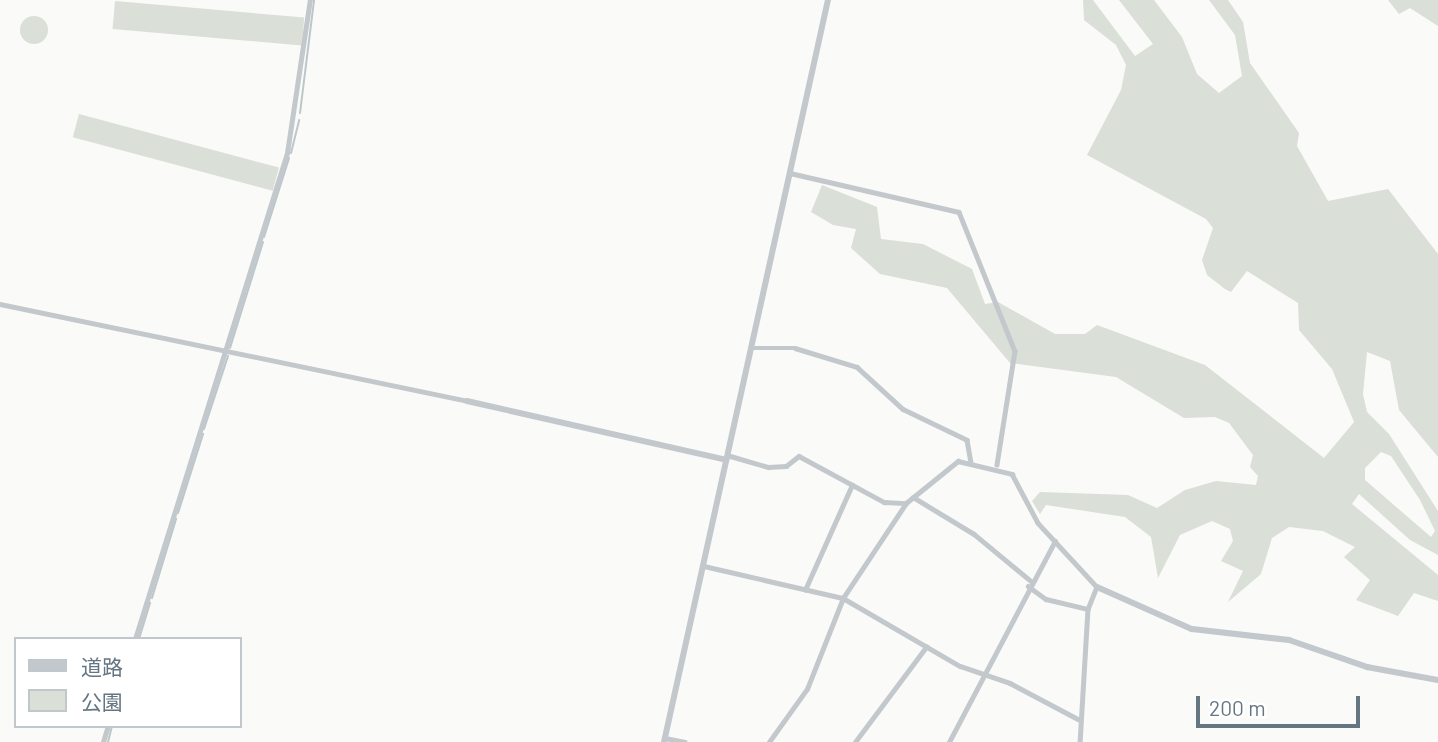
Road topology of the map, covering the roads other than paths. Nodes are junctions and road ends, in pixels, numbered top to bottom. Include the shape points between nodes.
1 (310, 0) edge
2 (828, 0) edge
3 (790, 173) junction
4 (0, 304) edge
5 (751, 348) junction
6 (225, 351) junction
7 (467, 401) joint
8 (727, 457) junction
9 (971, 462) junction
10 (997, 465) junction
11 (852, 485) junction
12 (913, 497) junction
13 (906, 503) junction
14 (1055, 541) junction
15 (704, 566) junction
16 (1030, 584) junction
17 (1097, 587) junction
18 (805, 590) junction
19 (843, 598) junction
20 (1088, 609) junction
21 (136, 637) edge
22 (926, 647) junction
23 (985, 674) junction
24 (1438, 680) edge
25 (1078, 719) junction
26 (664, 740) edge
27 (685, 742) edge
28 (769, 742) edge
29 (855, 742) edge
30 (949, 742) edge
31 (1080, 742) edge

1 - 6 street via 287,153
2 - 3 street
3 - 5 street
3 - 10 street via 959,212 1015,351
4 - 6 street
5 - 8 street
5 - 9 street via 795,348 849,362 909,414 967,440
6 - 7 street
6 - 21 street
7 - 8 street
8 - 11 street via 768,467 786,466 799,456
8 - 15 street
9 - 10 street
9 - 12 street via 946,466
10 - 14 street via 1020,482 1038,523
11 - 13 street via 884,502
11 - 18 street
12 - 13 street
12 - 16 street via 964,527
13 - 19 street
14 - 16 street
14 - 17 street
15 - 18 street
15 - 26 street
16 - 20 street via 1046,599
16 - 23 street
17 - 20 street
17 - 24 street via 1192,629 1289,640 1367,667
18 - 19 street
19 - 22 street
19 - 28 street via 807,689
20 - 25 street via 1086,689
22 - 23 street
22 - 29 street
23 - 25 street
23 - 30 street
25 - 31 street
26 - 27 street

